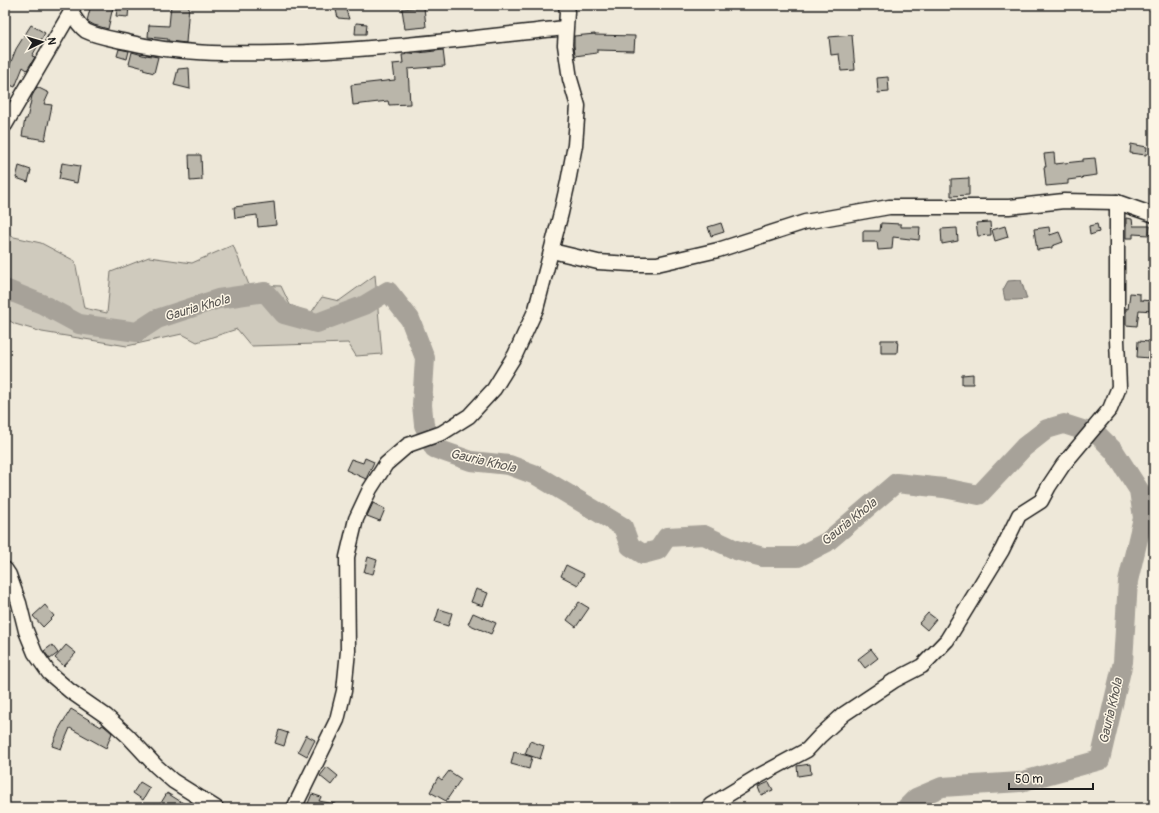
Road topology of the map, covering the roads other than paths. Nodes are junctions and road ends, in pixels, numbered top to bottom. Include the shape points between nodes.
1 (566, 5) edge
2 (73, 9) edge
3 (565, 28) junction
4 (5, 125) edge
5 (1117, 202) junction
6 (1154, 215) edge
7 (552, 251) junction
8 (5, 569) edge
9 (216, 808) edge
10 (294, 808) edge
11 (708, 808) edge

1 - 3 street
2 - 3 street via 77,24 94,34 138,45 231,53 363,49
2 - 4 street
3 - 7 street via 567,64 578,106 575,145
5 - 6 street
5 - 7 street via 1064,201 1009,207 889,207 805,222 718,250 657,264 598,262
5 - 11 street via 1119,387 1110,409 1063,466 1041,501 1019,515 1002,550 947,640 922,666 895,680 844,714 807,750
7 - 10 street via 536,309 515,355 494,389 469,416 442,433 408,445 386,464 370,489 356,519 347,557 348,651 342,698 337,720
8 - 9 street via 19,602 35,653 49,673 106,716 173,781

